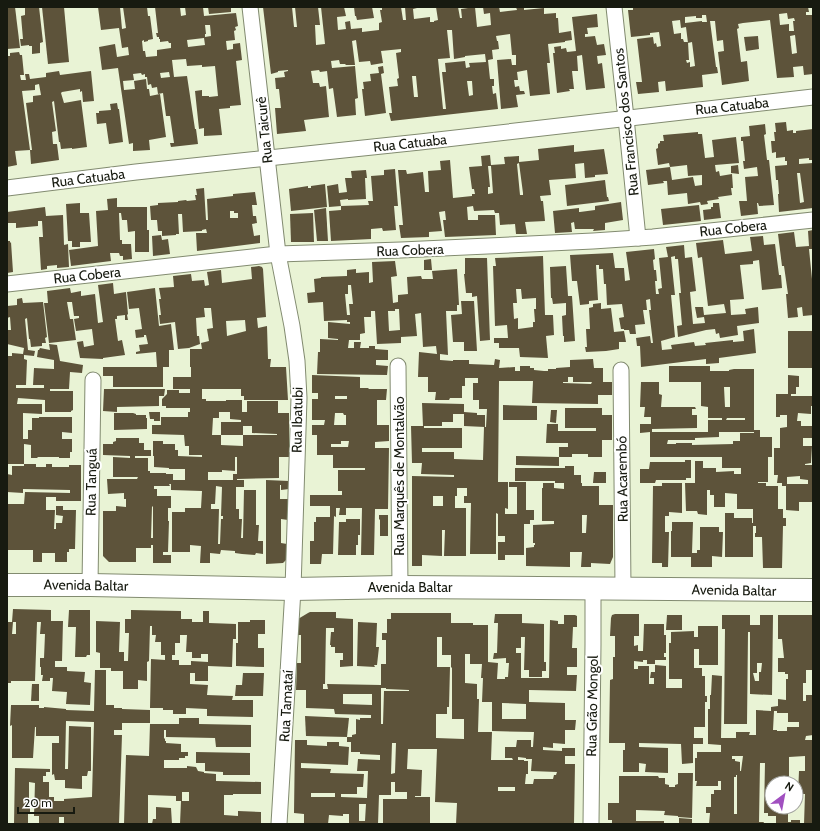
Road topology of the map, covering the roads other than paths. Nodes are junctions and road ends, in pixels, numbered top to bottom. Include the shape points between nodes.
1 (250, 7) edge
2 (614, 7) edge
3 (813, 97) edge
4 (626, 118) junction
5 (267, 158) junction
6 (7, 188) edge
7 (813, 220) edge
8 (638, 238) junction
9 (278, 254) junction
10 (7, 284) edge
11 (398, 366) dead end
12 (621, 370) dead end
13 (93, 380) dead end
14 (7, 585) edge
15 (90, 585) junction
16 (400, 587) junction
17 (593, 588) junction
18 (623, 588) junction
19 (293, 589) junction
20 (813, 590) edge
21 (279, 824) edge
22 (591, 824) edge

1 - 5 street, Rua Taicurê
2 - 4 street, Rua Francisco dos Santos
3 - 4 street, Rua Catuaba
4 - 5 street, Rua Catuaba
4 - 8 street, Rua Francisco dos Santos
5 - 6 street, Rua Catuaba
5 - 9 street, Rua Taicurê
7 - 8 street, Rua Cobera
8 - 9 street, Rua Cobera
9 - 10 street, Rua Cobera
9 - 19 street, Rua Ibatubi via 292,326 299,398
11 - 16 street, Rua Marquês de Montalvão
12 - 18 street, Rua Acarembó
13 - 15 street, Rua Tanguá
14 - 15 street, Avenida Baltar
15 - 19 street, Avenida Baltar
16 - 17 street, Avenida Baltar
16 - 19 street, Avenida Baltar
17 - 18 street, Avenida Baltar
17 - 22 street, Rua Grão Mongol
18 - 20 street, Avenida Baltar
19 - 21 street, Rua Tamataí

